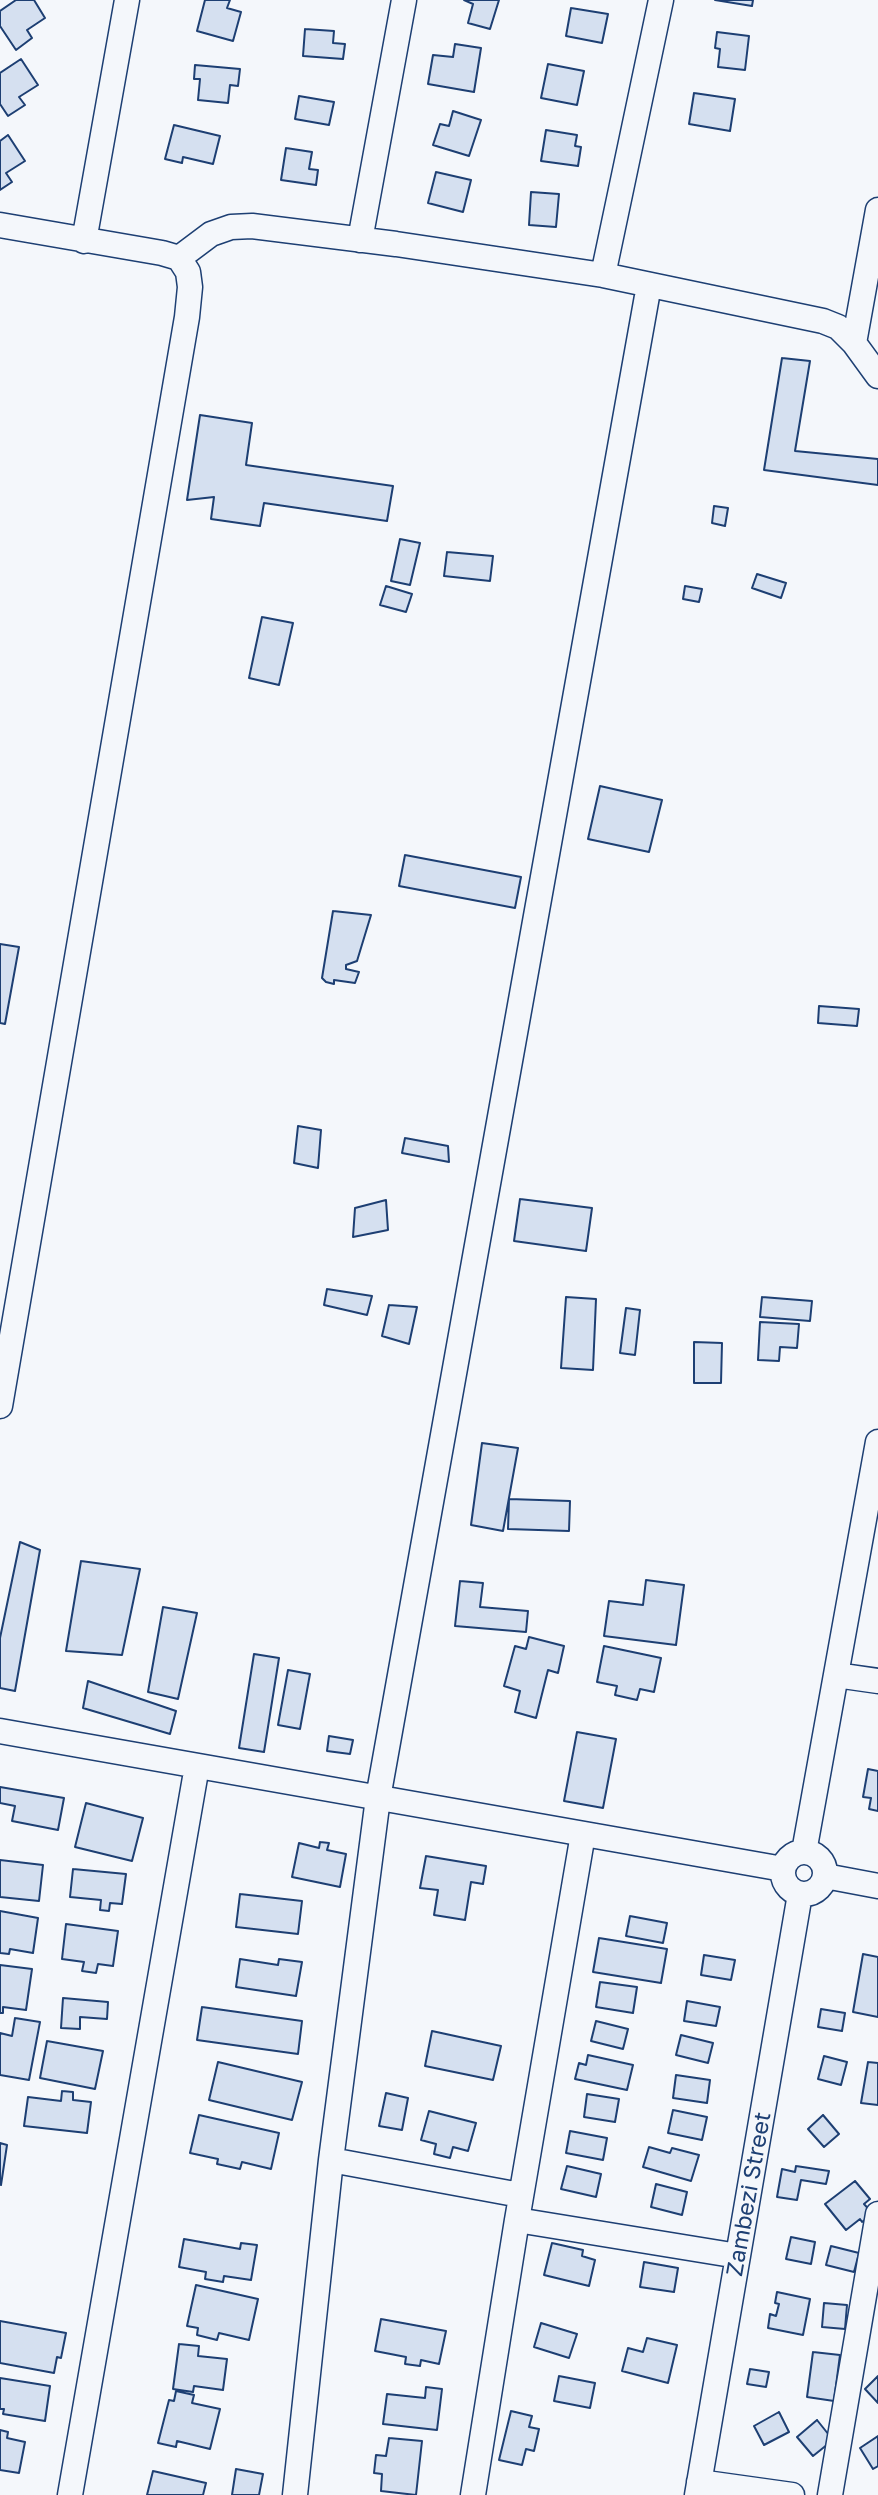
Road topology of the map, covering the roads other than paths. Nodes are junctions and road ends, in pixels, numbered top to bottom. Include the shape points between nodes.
1 (127, 0) edge
2 (404, 0) edge
3 (661, 0) edge
4 (878, 210) edge
5 (0, 225) edge
6 (360, 240) junction
7 (84, 241) junction
8 (179, 258) junction
9 (603, 275) junction
10 (649, 285) junction
11 (854, 343) junction
12 (878, 376) edge
13 (4, 1357) edge
14 (0, 1406) edge
15 (878, 1442) edge
16 (836, 1675) junction
17 (878, 1681) edge
18 (0, 1731) edge
19 (197, 1766) junction
20 (378, 1798) junction
21 (583, 1834) junction
22 (804, 1852) junction
23 (783, 1869) junction
24 (825, 1876) junction
25 (878, 1886) edge
26 (800, 1894) junction
27 (331, 2160) junction
28 (520, 2195) junction
29 (878, 2214) edge
30 (517, 2220) junction
31 (738, 2256) junction
32 (698, 2488) edge
33 (70, 2495) edge
34 (295, 2495) edge
35 (473, 2495) edge
36 (792, 2495) edge
37 (830, 2495) edge

1 - 7 street
2 - 6 street
3 - 9 street
4 - 11 street
5 - 7 street
6 - 8 street via 231,227 211,234
6 - 9 street
7 - 8 street
8 - 13 street via 188,272 187,317
9 - 10 street
10 - 11 street via 822,321 838,327
10 - 20 street
11 - 12 street
13 - 14 street
15 - 16 street
16 - 17 street
16 - 22 street
18 - 19 street
19 - 20 street
19 - 33 street
20 - 21 street
20 - 27 street
21 - 23 street
21 - 28 street
22 - 23 street via 794,1854
22 - 24 street via 823,1864
23 - 26 street via 783,1880
24 - 25 street
24 - 26 street via 811,1893
26 - 31 street, Zambezi Street
27 - 28 street
27 - 34 street
28 - 30 street
29 - 37 street
30 - 31 street
30 - 35 street
31 - 32 street, Zambezi Street
32 - 36 street

